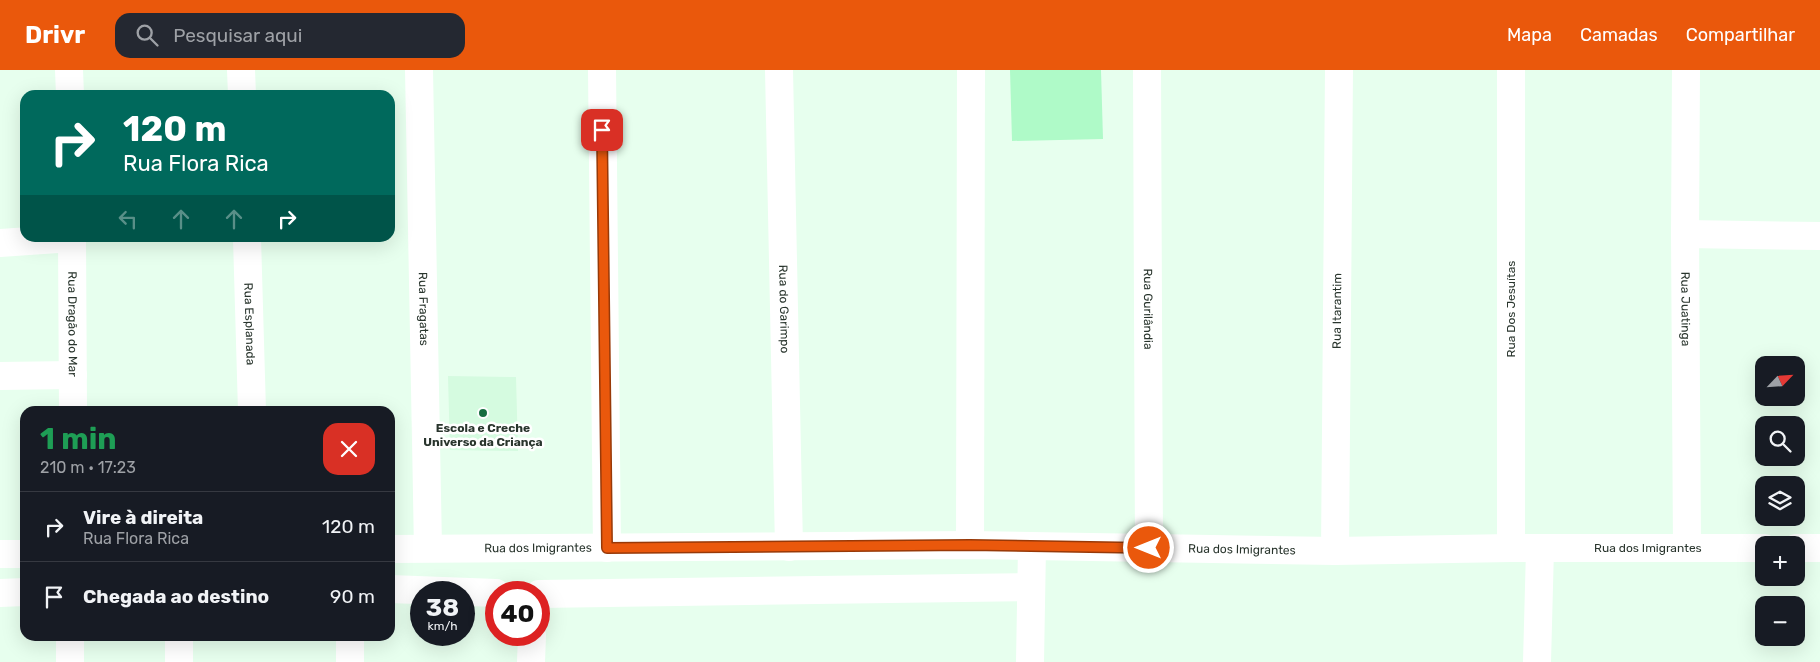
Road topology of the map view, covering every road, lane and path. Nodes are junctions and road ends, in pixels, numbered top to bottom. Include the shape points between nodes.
1 (69, 70) edge
2 (241, 70) edge
3 (418, 70) edge
4 (602, 70) edge
5 (779, 70) edge
6 (971, 70) edge
7 (1147, 70) edge
8 (1339, 70) edge
9 (1511, 70) edge
10 (1686, 70) edge
11 (70, 90) edge
12 (242, 90) edge
13 (1685, 234) junction
14 (1820, 236) edge
15 (20, 242) edge
16 (72, 242) edge
17 (247, 242) edge
18 (0, 243) edge
19 (73, 375) junction
20 (0, 376) edge
21 (73, 406) edge
22 (252, 406) edge
23 (970, 545) junction
24 (789, 547) junction
25 (1032, 547) junction
26 (428, 548) junction
27 (607, 548) junction
28 (1149, 548) junction
29 (1511, 548) junction
30 (1687, 548) junction
31 (1755, 548) edge
32 (1805, 548) edge
33 (1820, 548) edge
34 (395, 549) edge
35 (1540, 549) junction
36 (1335, 551) junction
37 (0, 554) edge
38 (20, 554) edge
39 (1031, 587) junction
40 (395, 589) edge
41 (0, 592) edge
42 (20, 592) edge
43 (485, 593) edge
44 (550, 594) edge
45 (70, 641) edge
46 (179, 641) edge
47 (350, 641) edge
48 (532, 646) edge
49 (70, 662) edge
50 (179, 662) edge
51 (350, 662) edge
52 (531, 662) edge
53 (1030, 662) edge
54 (1537, 662) edge

1 - 11 street
2 - 12 street
3 - 26 street, Rua Fragatas
4 - 27 street
5 - 24 street, Rua do Garimpo
6 - 23 street
7 - 28 street, Rua Gurilândia
8 - 36 street, Rua Itarantim
9 - 29 street, Rua Dos Jesuítas
10 - 13 street, Rua Juatinga
13 - 14 street
13 - 30 street, Rua Juatinga
15 - 18 street
16 - 19 street, Rua Dragão do Mar
17 - 22 street, Rua Esplanada
19 - 20 street
19 - 21 street, Rua Dragão do Mar
23 - 24 street, Rua dos Imigrantes
23 - 25 street, Rua dos Imigrantes
24 - 27 street, Rua dos Imigrantes
25 - 28 street, Rua dos Imigrantes
25 - 39 street
26 - 27 street, Rua dos Imigrantes
26 - 34 street, Rua dos Imigrantes
28 - 36 street, Rua dos Imigrantes
29 - 35 street, Rua dos Imigrantes
29 - 36 street, Rua dos Imigrantes
30 - 31 street, Rua dos Imigrantes
30 - 35 street, Rua dos Imigrantes
32 - 33 street
35 - 54 street
37 - 38 street
39 - 44 street
39 - 53 street
40 - 43 street
41 - 42 street
45 - 49 street
46 - 50 street
47 - 51 street
48 - 52 street

